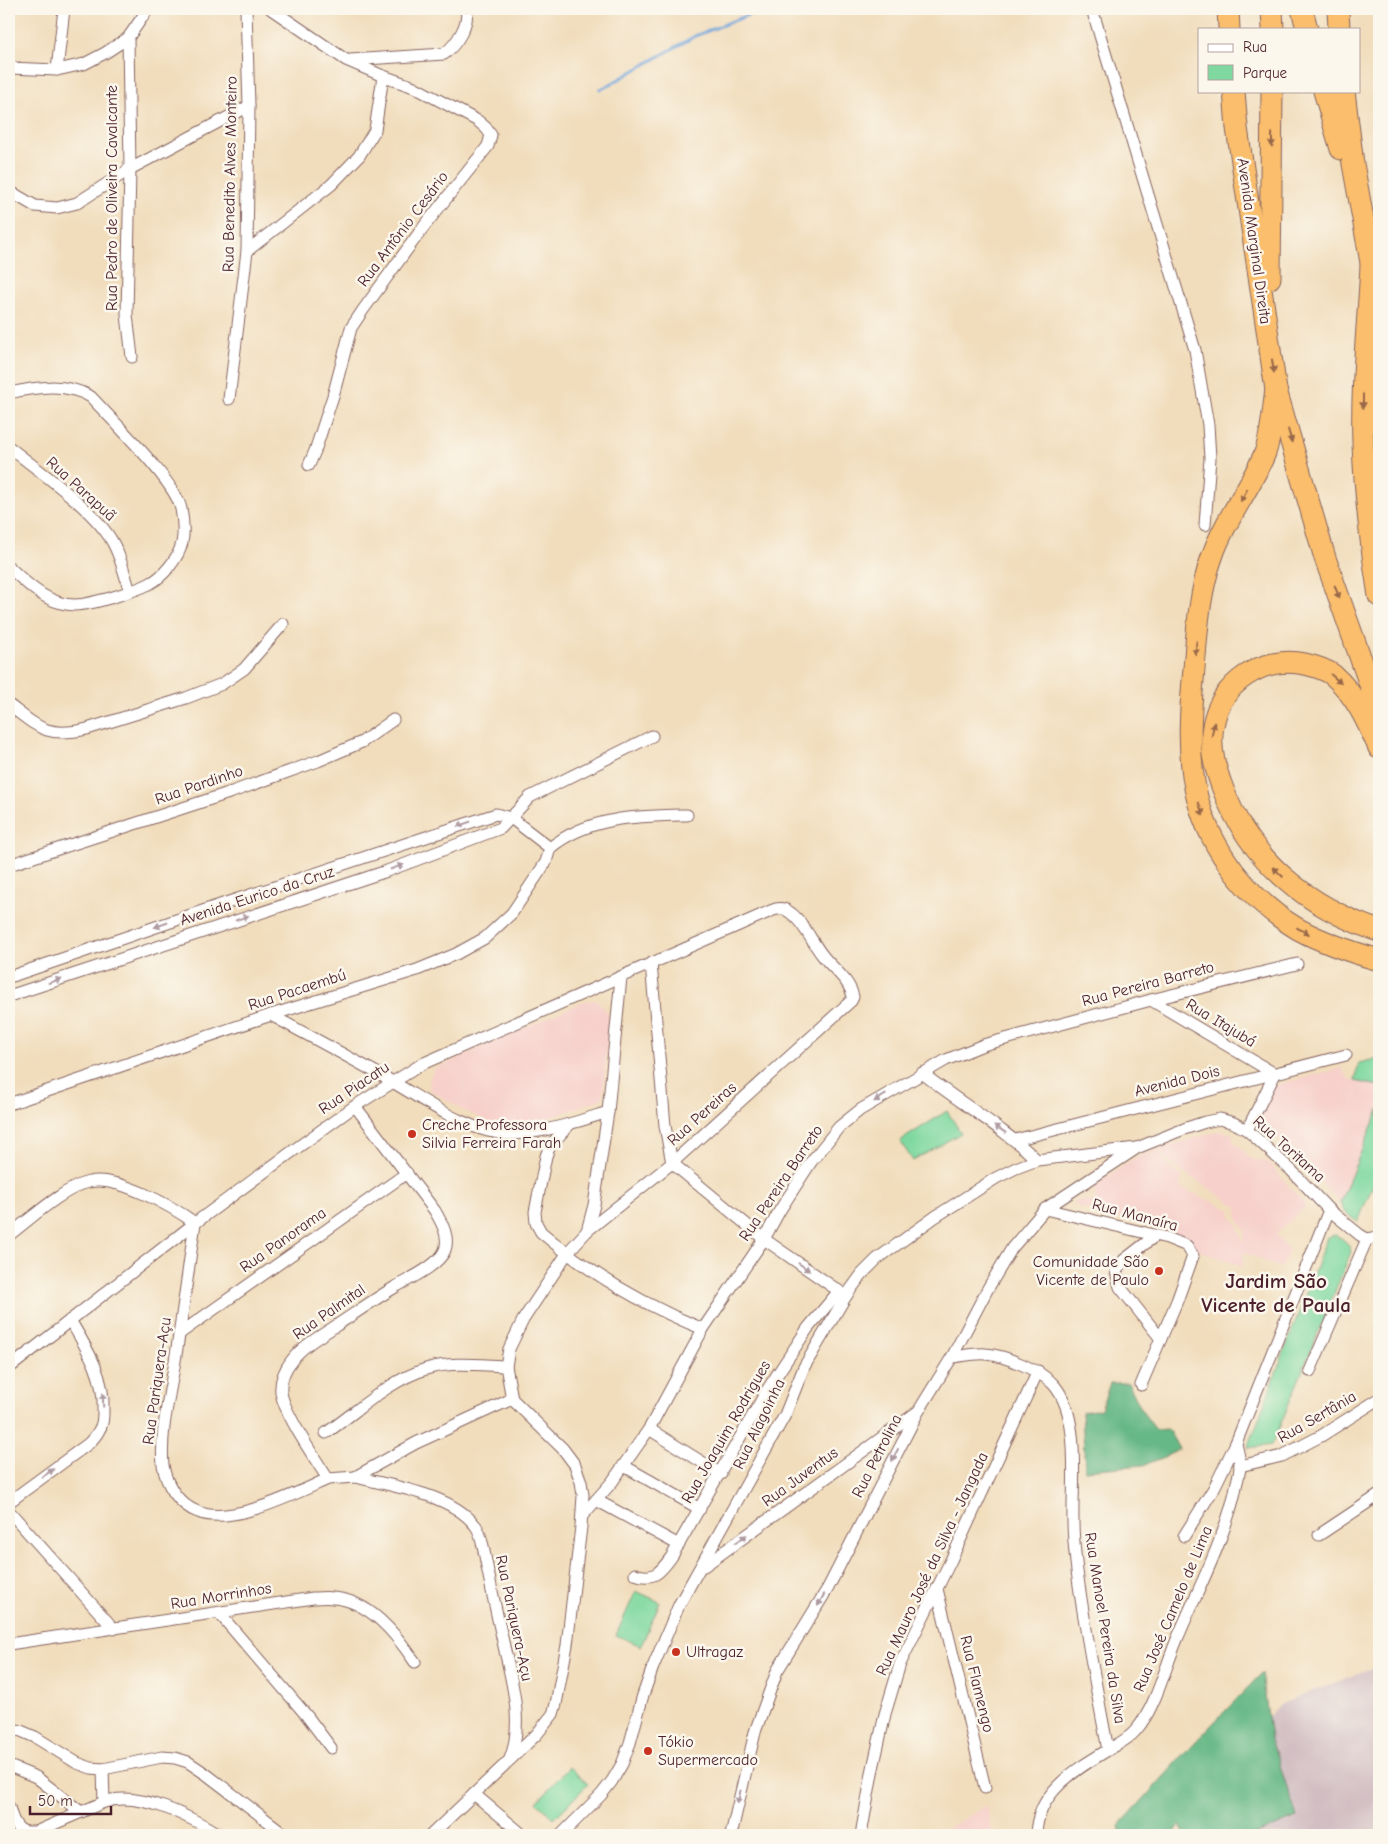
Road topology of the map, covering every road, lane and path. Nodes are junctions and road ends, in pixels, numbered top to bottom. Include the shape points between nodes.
1 (64, 9) edge
2 (148, 9) edge
3 (246, 9) edge
4 (272, 9) edge
5 (466, 9) edge
6 (1092, 9) edge
7 (1228, 9) edge
8 (1272, 9) edge
9 (1302, 9) edge
10 (1338, 9) edge
11 (1229, 28) edge
12 (1273, 28) edge
13 (1307, 28) edge
14 (1339, 28) edge
15 (128, 38) junction
16 (346, 60) junction
17 (9, 68) edge
18 (57, 70) junction
19 (383, 76) junction
20 (1234, 92) edge
21 (1272, 92) edge
22 (1324, 92) edge
23 (1344, 92) edge
24 (249, 106) junction
25 (130, 169) junction
26 (9, 191) edge
27 (247, 251) junction
28 (1370, 258) junction
29 (1379, 306) edge
30 (1269, 342) junction
31 (132, 357) dead end
32 (1276, 390) junction
33 (9, 393) edge
34 (229, 399) dead end
35 (9, 447) edge
36 (309, 465) dead end
37 (1205, 525) dead end
38 (9, 567) edge
39 (130, 592) junction
40 (1379, 596) edge
41 (283, 624) dead end
42 (9, 705) edge
43 (1379, 710) edge
44 (393, 720) dead end
45 (652, 736) dead end
46 (1379, 748) edge
47 (687, 815) dead end
48 (511, 818) junction
49 (550, 848) junction
50 (11, 861) edge
51 (209, 909) junction
52 (764, 914) joint
53 (216, 927) junction
54 (1379, 931) edge
55 (1379, 960) edge
56 (651, 963) junction
57 (1297, 964) dead end
58 (9, 977) edge
59 (620, 977) junction
60 (9, 996) edge
61 (1151, 1000) junction
62 (271, 1015) junction
63 (1346, 1055) dead end
64 (922, 1074) junction
65 (1275, 1074) junction
66 (392, 1082) junction
67 (9, 1104) edge
68 (355, 1106) junction
69 (608, 1112) junction
70 (569, 1125) junction
71 (1247, 1130) junction
72 (1015, 1140) junction
73 (1137, 1148) junction
74 (1037, 1160) junction
75 (672, 1163) junction
76 (407, 1173) junction
77 (1045, 1209) junction
78 (1329, 1210) junction
79 (195, 1223) junction
80 (587, 1231) junction
81 (9, 1235) edge
82 (1155, 1236) junction
83 (1379, 1237) edge
84 (764, 1239) junction
85 (1367, 1239) junction
86 (568, 1252) junction
87 (842, 1293) junction
88 (70, 1320) junction
89 (704, 1329) junction
90 (179, 1334) junction
91 (1161, 1339) junction
92 (952, 1357) junction
93 (788, 1358) junction
94 (506, 1366) junction
95 (804, 1367) junction
96 (9, 1368) edge
97 (1038, 1371) junction
98 (1310, 1371) dead end
99 (1141, 1385) dead end
100 (512, 1399) junction
101 (1379, 1399) edge
102 (918, 1412) junction
103 (649, 1430) junction
104 (326, 1433) dead end
105 (1236, 1443) junction
106 (624, 1466) junction
107 (1240, 1466) junction
108 (721, 1474) junction
109 (355, 1477) junction
110 (328, 1479) junction
111 (1379, 1495) edge
112 (596, 1500) junction
113 (9, 1502) edge
114 (700, 1509) junction
115 (9, 1511) edge
116 (582, 1516) junction
117 (1319, 1535) dead end
118 (1184, 1536) dead end
119 (679, 1545) junction
120 (701, 1567) junction
121 (635, 1574) dead end
122 (937, 1589) junction
123 (219, 1612) junction
124 (114, 1629) junction
125 (9, 1644) edge
126 (414, 1662) dead end
127 (9, 1728) edge
128 (331, 1748) dead end
129 (1108, 1750) junction
130 (509, 1760) junction
131 (9, 1766) edge
132 (103, 1769) junction
133 (985, 1788) dead end
134 (474, 1794) junction
135 (104, 1802) junction
136 (9, 1807) edge
137 (81, 1812) junction
138 (220, 1835) edge
139 (286, 1835) edge
140 (431, 1835) edge
141 (523, 1835) edge
142 (561, 1835) edge
143 (731, 1835) edge
144 (861, 1835) edge
145 (1036, 1835) edge

1 - 18 street
2 - 15 street
3 - 24 street, Rua Benedito Alves Monteiro
4 - 16 street
5 - 16 street via 467,22 444,54
6 - 37 street via 1195,350 1208,425 1210,458
7 - 11 highway
8 - 12 highway
9 - 13 highway
10 - 14 highway
15 - 18 street via 84,64
15 - 25 street, Rua Pedro de Oliveira Cavalcante
16 - 19 street
17 - 18 street
19 - 27 street via 375,130 359,156 331,185
19 - 36 street, Rua Antônio Cesário via 414,87 471,117 491,135 488,146 422,229 351,328 322,432
20 - 30 highway, Avenida Marginal Direita
21 -> 30 highway
22 - 28 highway
23 - 28 highway
24 - 25 street
24 - 27 street, Rua Benedito Alves Monteiro
25 - 26 street via 77,203 58,208 35,206
25 - 31 street, Rua Pedro de Oliveira Cavalcante via 127,315
27 - 34 street, Rua Benedito Alves Monteiro
28 - 29 highway
28 -> 40 highway via 1363,445
30 -> 32 highway, Avenida Marginal Direita
32 -> 43 highway via 1325,558
32 -> 55 highway via 1265,451 1212,556 1204,583 1191,703 1190,740 1197,797 1221,855 1269,908 1297,928 1326,942
33 - 39 street via 32,388 66,387 91,397 177,497 181,508 182,543 175,559 150,584
35 - 39 street, Rua Parapuã via 94,518 107,533 116,548
38 - 39 street via 31,587 62,604 82,605
41 - 42 street via 244,669 222,684 87,729 56,733 34,725
44 - 50 street, Rua Pardinho via 362,742 318,761 207,800
45 - 48 street, Avenida Eurico da Cruz via 530,797
54 -> 46 highway via 1332,912 1270,864 1229,806 1213,759 1211,740 1219,704 1243,676 1277,662 1296,662 1331,674 1346,688 1360,708
47 - 49 street via 607,821 564,836
48 - 49 street
48 -> 51 street, Avenida Eurico da Cruz via 496,814
53 -> 48 street, Avenida Eurico da Cruz via 432,855 501,828
49 - 62 street, Rua Pacaembú via 546,862 512,913 485,938 417,970
51 - 53 street
51 -> 58 street, Avenida Eurico da Cruz
52 - 56 street, Rua Piacatu
52 - 75 street, Rua Pereiras via 780,908 789,911 849,986 853,996 848,1005
60 -> 53 street, Avenida Eurico da Cruz
56 - 59 street, Rua Piacatu
56 - 75 street via 665,1126
57 - 61 street, Rua Pereira Barreto
59 - 66 street, Rua Piacatu via 447,1051
59 - 69 street
61 - 64 street, Rua Pereira Barreto via 983,1045
61 - 65 street, Rua Itajubá
62 - 66 street
62 - 67 street, Rua Pacaembú
63 - 65 street, Avenida Dois
72 -> 64 street
64 -> 84 street, Rua Pereira Barreto via 860,1110 839,1127 811,1162
65 - 71 street
65 - 72 street, Avenida Dois
66 - 68 street, Rua Piacatu
66 - 70 street via 428,1104 489,1131 510,1134
68 - 76 street, Rua Palmital
68 - 79 street, Rua Piacatu
69 - 70 street
69 - 80 street via 596,1195
70 - 86 street via 550,1146 546,1156 535,1212 541,1232
71 - 73 street, Rua Toritama via 1220,1119
71 - 78 street, Rua Toritama
72 - 74 street
73 - 74 street, Rua Alagoinha
73 - 77 street, Rua Petrolina
74 - 87 street, Rua Alagoinha via 996,1178 954,1205 877,1259
75 - 80 street, Rua Pereiras
75 - 84 street
76 - 90 street, Rua Panorama
76 - 110 street, Rua Palmital via 442,1225 445,1250 426,1268 302,1349 286,1368 282,1380 281,1393 290,1416
77 - 82 street, Rua Manaíra
77 - 92 street, Rua Petrolina via 1012,1248
78 - 85 street, Rua Toritama
78 - 105 street
79 - 81 street via 178,1210 149,1196 108,1182 90,1182 48,1205
79 - 88 street, Rua Piacatu
79 - 90 street, Rua Pariquera-Açu
80 - 86 street, Rua Pereiras
82 - 91 street, Rua Manaíra via 1187,1246 1193,1256
82 - 91 street via 1124,1260 1116,1271 1120,1287
83 - 85 street
84 -> 87 street
84 - 89 street, Rua Pereira Barreto
85 - 98 street
86 - 89 street via 601,1278
86 - 94 street, Rua Pereiras via 523,1320 509,1349
87 - 93 street, Rua Joaquim Rodrigues via 808,1328
87 - 95 street, Rua Alagoinha
88 - 96 street, Rua Piacatu
113 -> 88 street via 88,1444 103,1421 103,1389 94,1364
89 - 103 street, Rua Pereira Barreto
90 - 110 street, Rua Pariquera-Açu via 166,1419 163,1467 181,1502 198,1513 237,1514
91 - 99 street, Rua Manaíra
92 - 97 street, Rua Manoel Pereira da Silva via 986,1354
92 - 102 street, Rua Petrolina
93 - 95 street
93 - 108 street, Rua Joaquim Rodrigues
94 - 100 street
94 - 104 street via 460,1364 428,1368 389,1386
95 - 120 street, Rua Alagoinha via 785,1415
97 - 122 street, Rua Mauro José da Silva - Jangada
97 - 129 street, Rua Manoel Pereira da Silva via 1054,1384 1063,1400 1072,1436 1077,1572
100 - 109 street via 429,1436
100 - 116 street via 563,1448 575,1465 582,1488
101 - 107 street, Rua Sertânia via 1321,1436 1282,1456
120 -> 102 street, Rua Juventus
102 -> 143 street, Rua Petrolina via 828,1588 774,1679 755,1732
103 - 106 street, Rua Pereira Barreto
103 - 108 street
105 - 107 street
105 - 118 street via 1214,1488
106 - 112 street, Rua Pereira Barreto
106 - 114 street
107 - 129 street, Rua José Camelo de Lima via 1229,1515 1147,1714 1132,1734
108 - 114 street, Rua Joaquim Rodrigues
109 - 110 street
109 - 130 street, Rua Pariquera-Açu via 433,1498 460,1511 476,1526 483,1546 513,1693 517,1722
111 - 117 street
112 - 116 street, Rua Pereira Barreto
112 - 119 street
114 - 119 street, Rua Joaquim Rodrigues
115 - 124 street
116 - 130 street via 567,1644 556,1704 546,1724
119 - 121 street, Rua Joaquim Rodrigues via 657,1573 650,1577
120 - 142 street, Rua Alagoinha via 679,1605 653,1667 622,1764 601,1795
122 - 133 street, Rua Flamengo
122 - 144 street, Rua Mauro José da Silva - Jangada via 900,1664 891,1691
123 - 124 street, Rua Morrinhos
123 - 126 street, Rua Morrinhos via 313,1598 350,1602 381,1621
123 - 128 street
124 - 125 street, Rua Morrinhos
127 - 132 street via 35,1737 78,1764
129 - 145 street, Rua José Camelo de Lima via 1079,1768 1050,1794 1042,1805
130 - 134 street
131 - 137 street via 36,1777
132 - 135 street
132 - 139 street via 162,1757 188,1762
134 - 140 street
134 - 141 street
135 - 137 street
135 - 138 street via 125,1798 150,1803 202,1824
136 - 137 street via 19,1829 30,1834

